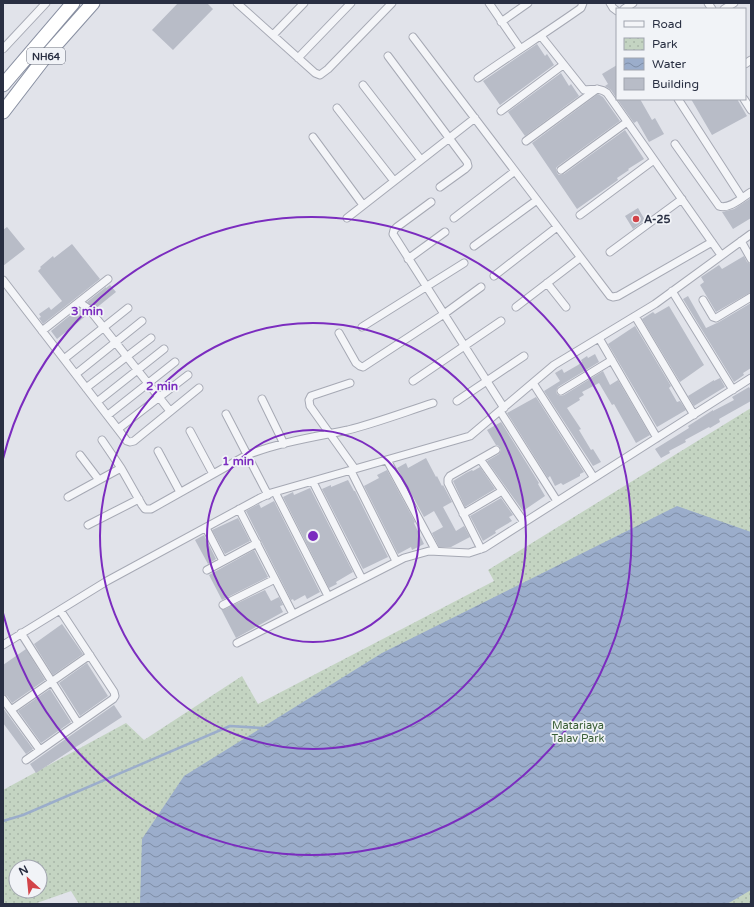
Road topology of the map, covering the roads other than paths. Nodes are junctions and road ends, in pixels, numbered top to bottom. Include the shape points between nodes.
1 (46, 3) edge
2 (73, 3) edge
3 (93, 3) edge
4 (238, 3) edge
5 (304, 3) edge
6 (351, 3) edge
7 (392, 3) edge
8 (489, 3) edge
9 (528, 3) edge
10 (583, 3) edge
11 (502, 22) junction
12 (273, 35) junction
13 (541, 36) junction
14 (413, 37) dead end
15 (520, 48) junction
16 (3, 49) edge
17 (388, 56) dead end
18 (298, 58) junction
19 (563, 64) junction
20 (478, 78) dead end
21 (363, 85) dead end
22 (3, 86) edge
23 (598, 89) junction
24 (679, 100) edge
25 (745, 100) edge
26 (337, 108) dead end
27 (751, 110) edge
28 (501, 111) dead end
29 (3, 112) edge
30 (475, 118) junction
31 (627, 122) junction
32 (313, 137) dead end
33 (448, 139) junction
34 (526, 141) dead end
35 (675, 144) dead end
36 (421, 160) junction
37 (654, 160) junction
38 (561, 170) dead end
39 (515, 171) junction
40 (394, 181) junction
41 (440, 187) dead end
42 (751, 192) edge
43 (742, 198) junction
44 (682, 199) junction
45 (537, 200) junction
46 (431, 202) dead end
47 (364, 205) junction
48 (580, 215) dead end
49 (346, 218) dead end
50 (454, 218) dead end
51 (557, 227) junction
52 (445, 232) dead end
53 (751, 234) edge
54 (741, 241) junction
55 (712, 242) junction
56 (474, 246) dead end
57 (610, 252) dead end
58 (721, 255) junction
59 (580, 258) junction
60 (408, 259) junction
61 (751, 259) edge
62 (464, 262) dead end
63 (494, 276) dead end
64 (108, 279) dead end
65 (3, 280) edge
66 (547, 283) junction
67 (481, 286) dead end
68 (426, 287) junction
69 (672, 291) junction
70 (751, 297) edge
71 (703, 300) dead end
72 (78, 302) junction
73 (516, 307) dead end
74 (128, 308) dead end
75 (566, 308) dead end
76 (444, 314) junction
77 (635, 316) junction
78 (142, 321) dead end
79 (501, 322) dead end
80 (362, 327) dead end
81 (103, 328) junction
82 (42, 331) junction
83 (339, 333) dead end
84 (151, 338) dead end
85 (599, 338) junction
86 (115, 342) junction
87 (465, 347) junction
88 (164, 349) dead end
89 (126, 356) junction
90 (524, 356) dead end
91 (64, 359) junction
92 (612, 360) junction
93 (175, 362) dead end
94 (137, 370) junction
95 (76, 374) junction
96 (188, 375) dead end
97 (751, 378) edge
98 (413, 381) dead end
99 (487, 381) junction
100 (148, 383) junction
101 (350, 383) dead end
102 (533, 383) junction
103 (86, 388) junction
104 (199, 388) dead end
105 (733, 390) junction
106 (561, 391) dead end
107 (159, 397) junction
108 (262, 399) dead end
109 (457, 401) dead end
110 (97, 402) junction
111 (433, 403) dead end
112 (502, 409) junction
113 (170, 411) junction
114 (226, 414) dead end
115 (108, 415) junction
116 (694, 415) junction
117 (118, 429) junction
118 (190, 431) dead end
119 (329, 433) junction
120 (657, 438) junction
121 (102, 440) dead end
122 (284, 444) junction
123 (496, 450) dead end
124 (158, 451) dead end
125 (80, 455) dead end
126 (247, 455) junction
127 (480, 459) junction
128 (387, 460) junction
129 (121, 468) junction
130 (353, 470) junction
131 (213, 474) junction
132 (594, 478) junction
133 (99, 480) junction
134 (313, 482) junction
135 (502, 491) junction
136 (180, 492) junction
137 (272, 494) junction
138 (68, 497) dead end
139 (139, 499) junction
140 (557, 501) junction
141 (239, 509) junction
142 (463, 514) junction
143 (524, 522) junction
144 (88, 525) dead end
145 (206, 528) junction
146 (257, 543) junction
147 (481, 549) junction
148 (436, 551) junction
149 (223, 561) junction
150 (396, 561) junction
151 (208, 570) dead end
152 (275, 579) junction
153 (362, 579) junction
154 (328, 596) junction
155 (223, 605) dead end
156 (60, 610) junction
157 (293, 614) junction
158 (21, 634) junction
159 (237, 643) dead end
160 (3, 645) edge
161 (90, 655) junction
162 (51, 682) junction
163 (3, 699) edge
164 (11, 710) junction
165 (78, 723) junction
166 (40, 750) junction
167 (26, 760) dead end

1 - 16 street
2 - 22 highway, NH64
3 - 29 highway, NH64 via 46,56
4 - 12 street
5 - 12 street
6 - 18 street
7 - 18 street via 324,73 315,73
8 - 11 street
9 - 11 street
10 - 13 street via 581,8
11 - 15 street
12 - 18 street
13 - 15 street
13 - 19 street
14 - 30 street
15 - 20 street
17 - 33 street
19 - 23 street via 584,90
19 - 28 street
21 - 36 street
23 - 31 street via 607,93
23 - 34 street
24 - 43 street
25 - 27 street
26 - 40 street
30 - 33 street
30 - 39 street
31 - 37 street
31 - 38 street
32 - 47 street
33 - 36 street
33 - 41 street via 468,166
35 - 43 street via 719,206 727,206
36 - 40 street
37 - 44 street
37 - 48 street
39 - 45 street
39 - 50 street
40 - 47 street
42 - 43 street
44 - 55 street
44 - 57 street
45 - 51 street
45 - 56 street
46 - 60 street via 394,230 393,234
47 - 49 street
51 - 59 street
51 - 63 street
52 - 60 street
53 - 54 street
54 - 58 street
54 - 61 street
55 - 58 street
55 - 59 street via 616,297 608,294
58 - 69 street
59 - 66 street
60 - 68 street
62 - 68 street
64 - 72 street
65 - 82 street
66 - 73 street
66 - 75 street
67 - 76 street
68 - 76 street
68 - 80 street
69 - 77 street
69 - 105 street
70 - 71 street via 716,318
72 - 81 street via 89,309
72 - 82 street
74 - 81 street
76 - 83 street via 363,366 356,364
76 - 87 street
77 - 85 street
77 - 116 street
78 - 86 street
79 - 87 street
81 - 86 street
81 - 91 street
82 - 91 street
84 - 89 street
85 - 92 street
85 - 102 street via 554,365
86 - 89 street
86 - 95 street
87 - 98 street
87 - 99 street
88 - 94 street
89 - 94 street
89 - 103 street
90 - 99 street
91 - 95 street
92 - 106 street
92 - 120 street
93 - 100 street
94 - 100 street
94 - 110 street
95 - 103 street
96 - 107 street
97 - 105 street
99 - 109 street
99 - 112 street
100 - 107 street
100 - 115 street
101 - 119 street via 311,396 309,400 310,406
102 - 112 street
102 - 132 street
103 - 110 street
104 - 113 street
105 - 116 street
107 - 113 street
107 - 117 street
108 - 122 street
110 - 115 street
111 - 119 street via 364,425
112 - 128 street via 470,436
112 - 140 street
113 - 117 street via 130,442
114 - 126 street
115 - 117 street
116 - 120 street
118 - 131 street
119 - 122 street
119 - 130 street
120 - 132 street
121 - 129 street
122 - 126 street
123 - 127 street
124 - 136 street
125 - 133 street
126 - 131 street
126 - 137 street
127 - 135 street
127 - 142 street via 448,479
128 - 130 street
128 - 148 street
129 - 133 street
129 - 139 street
130 - 134 street
130 - 150 street
131 - 136 street
132 - 140 street
133 - 138 street
134 - 137 street
134 - 153 street
135 - 142 street
135 - 143 street
136 - 139 street via 151,509 145,509
137 - 141 street
137 - 154 street
139 - 144 street
140 - 143 street
141 - 145 street
141 - 146 street
142 - 147 street
143 - 147 street
145 - 149 street
145 - 156 street via 107,581
146 - 149 street
146 - 152 street
147 - 148 street via 469,553
148 - 150 street
149 - 151 street
150 - 153 street
152 - 155 street
152 - 157 street
153 - 154 street
154 - 157 street
156 - 158 street
156 - 161 street
157 - 159 street
158 - 160 street
158 - 162 street
161 - 162 street
161 - 165 street via 115,696
162 - 164 street
162 - 165 street
163 - 164 street
164 - 166 street
165 - 166 street
166 - 167 street

